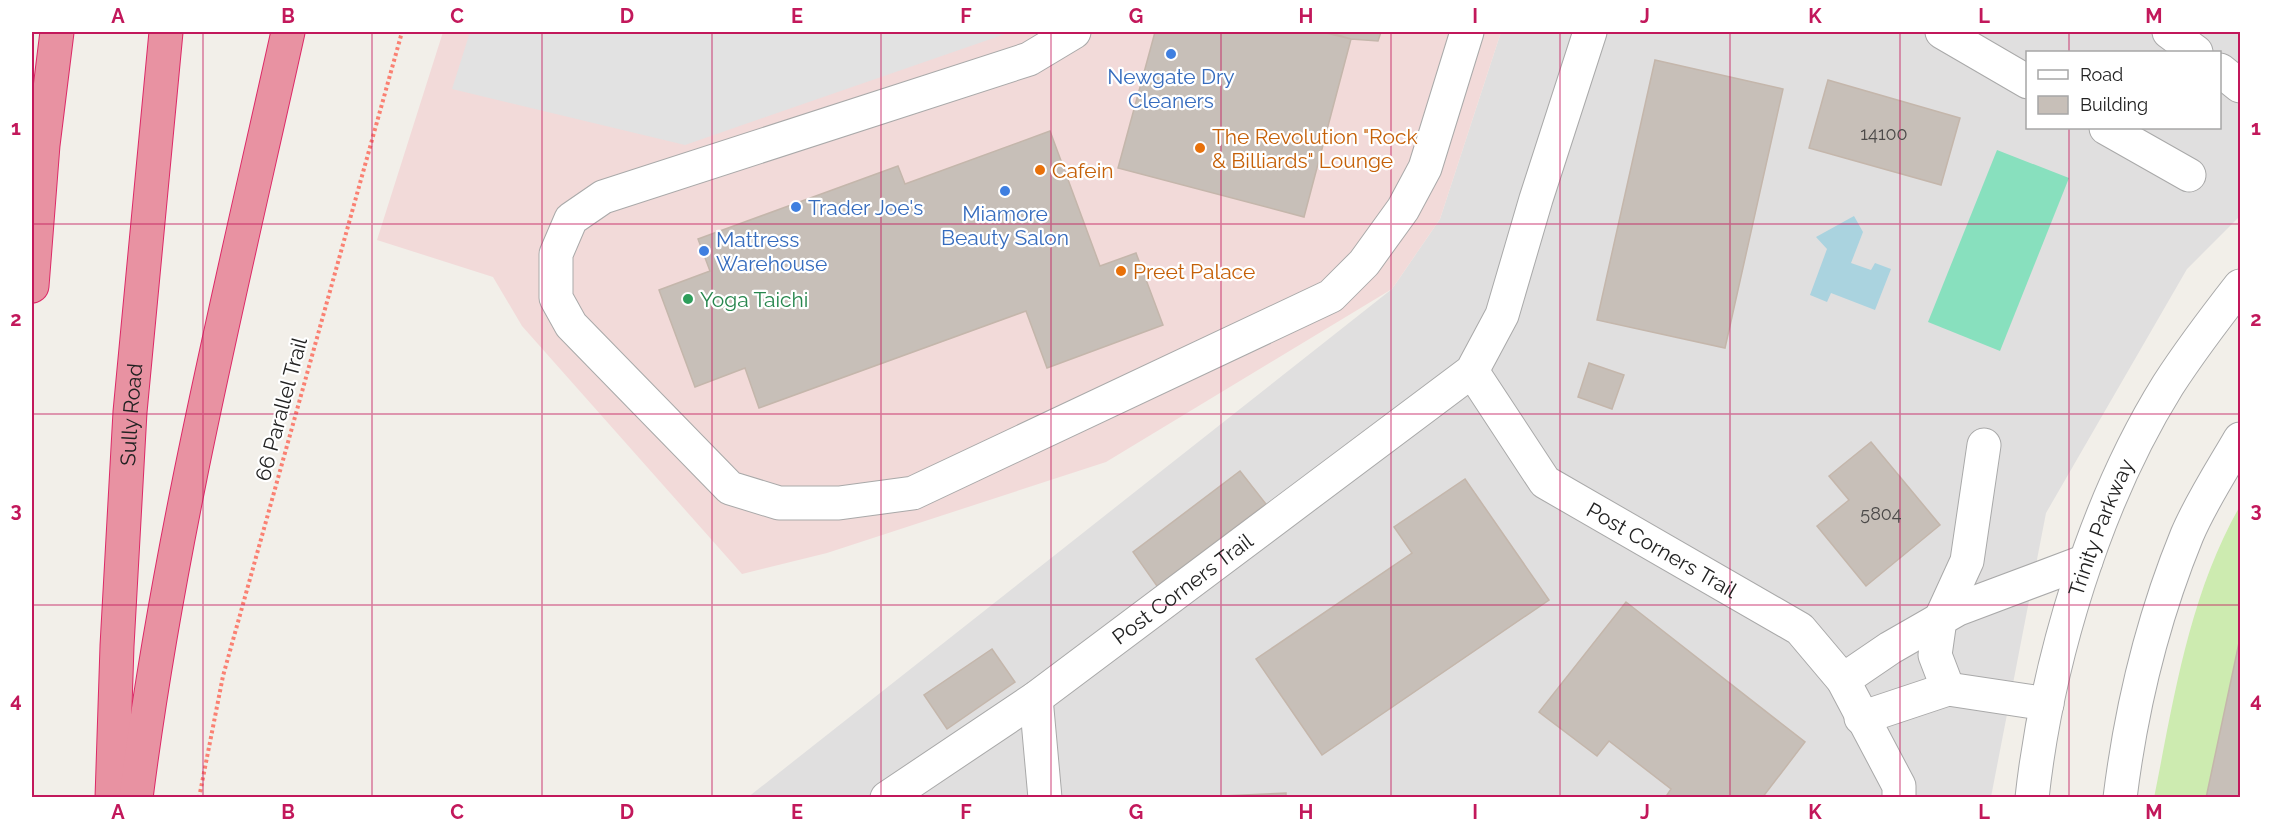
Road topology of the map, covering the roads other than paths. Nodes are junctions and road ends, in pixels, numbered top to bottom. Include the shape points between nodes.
1 (57, 32) edge
2 (166, 32) edge
3 (288, 32) edge
4 (1074, 32) edge
5 (1467, 32) edge
6 (1590, 32) edge
7 (1942, 32) edge
8 (2169, 32) edge
9 (2195, 51) edge
10 (2221, 71) edge
11 (2026, 81) edge
12 (2241, 86) edge
13 (2108, 129) edge
14 (2189, 176) dead end
15 (32, 286) edge
16 (2241, 286) edge
17 (1472, 371) junction
18 (2241, 439) edge
19 (1984, 445) dead end
20 (2086, 561) junction
21 (1940, 620) junction
22 (1843, 680) junction
23 (1948, 689) junction
24 (1036, 698) junction
25 (2047, 704) junction
26 (1861, 718) junction
27 (112, 798) edge
28 (136, 798) edge
29 (887, 798) edge
30 (1045, 798) edge
31 (1899, 798) edge
32 (2032, 798) edge
33 (2121, 798) edge

1 - 15 highway
2 - 27 highway, Sully Road via 130,412
3 - 28 highway via 191,472
4 - 5 street via 1029,59 603,197 571,219 556,254 556,298 571,325 730,488 779,503 839,503 913,493 1331,296 1364,263 1403,209 1425,168
6 - 17 street, Post Corners Trail via 1503,315
7 - 11 street
8 - 9 street
10 - 12 street
13 - 14 street
16 - 20 street, Trinity Parkway via 2168,386 2110,498
17 - 22 street, Post Corners Trail via 1545,482 1800,629
17 - 24 street, Post Corners Trail
18 - 33 street via 2188,534 2170,583 2149,651
19 - 21 street via 1967,561
20 - 21 street via 1958,609
20 - 25 street, Trinity Parkway via 2068,615
21 - 22 street
21 - 23 street via 1935,655
22 - 26 street, Post Corners Trail
23 - 25 street
23 - 26 street
24 - 29 street, Post Corners Trail
24 - 30 street
25 - 32 street, Trinity Parkway
26 - 31 street, Post Corners Trail via 1899,786

